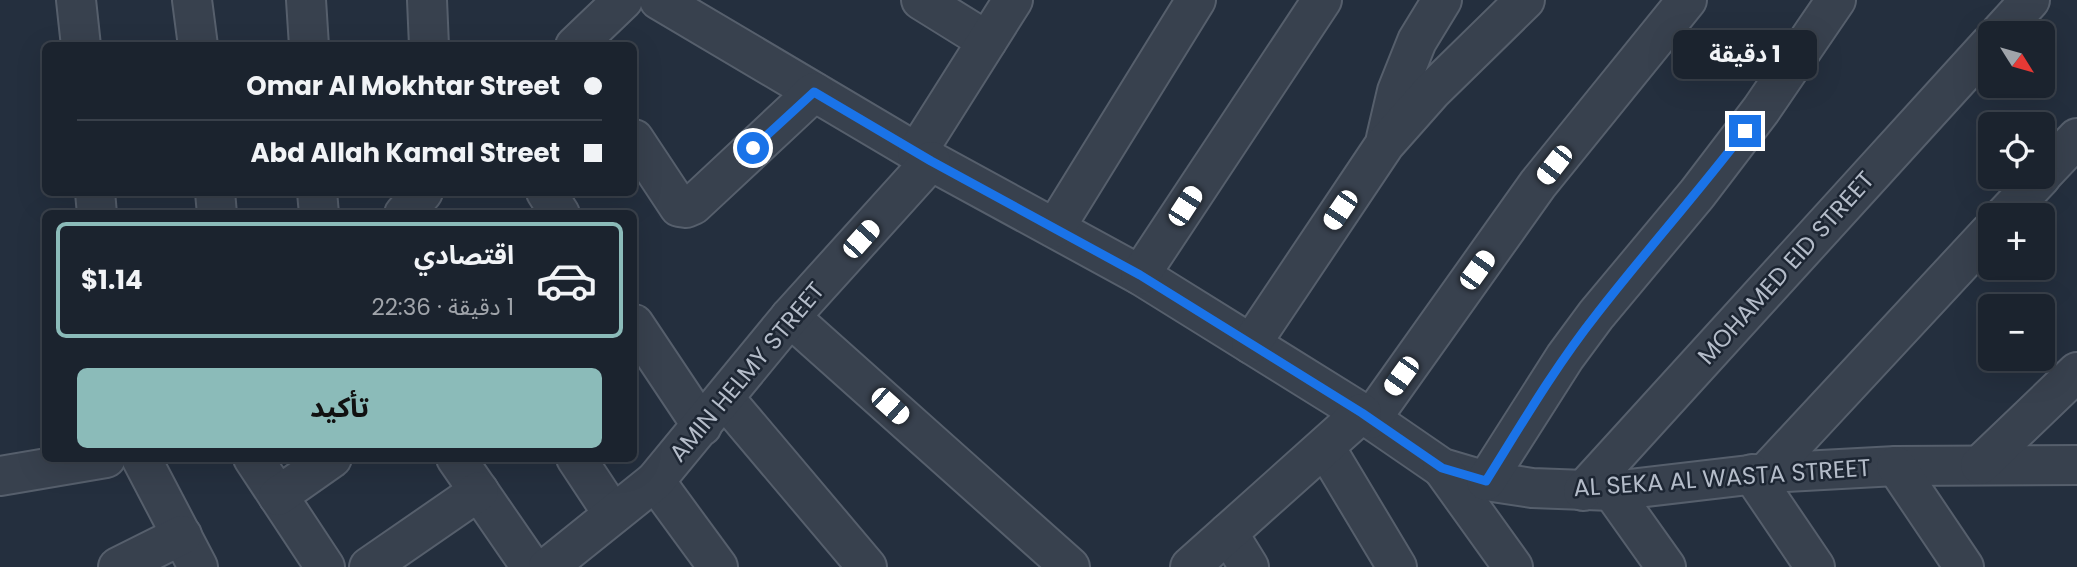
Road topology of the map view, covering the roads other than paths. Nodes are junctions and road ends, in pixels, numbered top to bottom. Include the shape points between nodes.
1 (76, 0) edge
2 (192, 0) edge
3 (306, 0) edge
4 (427, 0) edge
5 (623, 0) edge
6 (659, 0) edge
7 (921, 0) edge
8 (1013, 0) edge
9 (1196, 0) edge
10 (1322, 0) edge
11 (1442, 0) edge
12 (1525, 0) edge
13 (1687, 0) edge
14 (1836, 0) edge
15 (2030, 0) edge
16 (2011, 21) edge
17 (987, 41) junction
18 (81, 42) edge
19 (197, 42) edge
20 (309, 42) edge
21 (429, 42) edge
22 (579, 42) edge
23 (1978, 58) edge
24 (814, 92) junction
25 (2077, 138) edge
26 (637, 144) edge
27 (1385, 144) junction
28 (924, 157) junction
29 (2055, 161) edge
30 (2029, 189) edge
31 (2016, 203) edge
32 (1055, 228) junction
33 (1978, 245) edge
34 (1140, 275) junction
35 (790, 317) junction
36 (637, 327) edge
37 (1251, 344) junction
38 (2077, 372) edge
39 (713, 413) junction
40 (1366, 416) junction
41 (1325, 447) junction
42 (82, 462) edge
43 (143, 462) edge
44 (256, 462) edge
45 (326, 462) edge
46 (459, 462) edge
47 (579, 462) edge
48 (1980, 465) junction
49 (2077, 465) edge
50 (1896, 466) junction
51 (1442, 468) junction
52 (1759, 474) junction
53 (0, 476) edge
54 (655, 481) junction
55 (1486, 481) junction
56 (479, 491) junction
57 (1597, 491) junction
58 (278, 496) junction
59 (614, 514) junction
60 (1228, 533) junction
61 (190, 551) edge
62 (571, 560) edge
63 (118, 567) edge
64 (325, 567) edge
65 (369, 567) edge
66 (531, 567) edge
67 (718, 567) edge
68 (867, 567) edge
69 (1070, 567) edge
70 (1189, 567) edge
71 (1249, 567) edge
72 (1397, 567) edge
73 (1513, 567) edge
74 (1666, 567) edge
75 (1815, 567) edge
76 (1964, 567) edge

1 - 18 street
2 - 19 street
3 - 20 street
4 - 21 street
5 - 22 street
6 - 24 street, AL SEKA AL WASTA STREET
7 - 17 street
8 - 17 street, AMIN HELMY STREET
9 - 32 street
10 - 34 street
11 - 27 street via 1397,91
12 - 27 street
13 - 40 street via 1538,184
14 - 55 street via 1697,194 1588,325
15 - 16 street
17 - 28 street, AMIN HELMY STREET
23 - 57 street, MOHAMED EID STREET
24 - 26 street via 686,208 679,207
24 - 28 street, AL SEKA AL WASTA STREET
25 - 29 street
27 - 37 street
28 - 32 street, AL SEKA AL WASTA STREET
28 - 35 street, AMIN HELMY STREET
30 - 31 street
32 - 34 street, AL SEKA AL WASTA STREET
33 - 52 street
34 - 37 street, AL SEKA AL WASTA STREET
35 - 39 street, AMIN HELMY STREET
35 - 69 street
36 - 39 street
37 - 40 street, AL SEKA AL WASTA STREET
38 - 48 street
39 - 54 street, AMIN HELMY STREET
39 - 68 street
40 - 41 street
40 - 51 street, AL SEKA AL WASTA STREET
41 - 60 street
41 - 72 street
42 - 53 street
43 - 61 street
44 - 58 street
45 - 58 street
46 - 56 street
47 - 59 street
48 - 49 street, AL SEKA AL WASTA STREET
48 - 50 street, AL SEKA AL WASTA STREET
50 - 52 street, AL SEKA AL WASTA STREET
50 - 76 street
51 - 55 street, AL SEKA AL WASTA STREET
51 - 73 street
52 - 57 street, AL SEKA AL WASTA STREET
52 - 75 street
54 - 59 street, AMIN HELMY STREET
54 - 67 street
55 - 57 street, AL SEKA AL WASTA STREET
56 - 65 street
56 - 66 street
57 - 74 street
58 - 64 street
59 - 62 street, AMIN HELMY STREET
60 - 70 street
60 - 71 street
61 - 63 street

